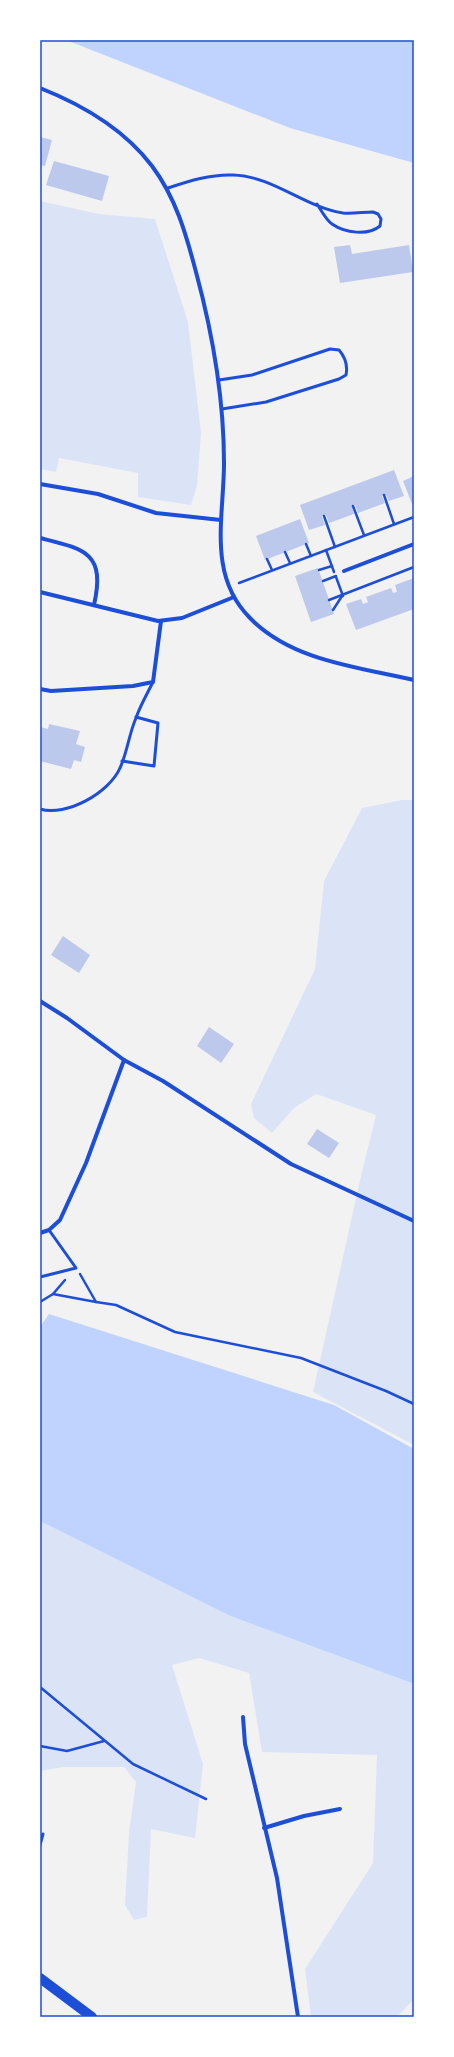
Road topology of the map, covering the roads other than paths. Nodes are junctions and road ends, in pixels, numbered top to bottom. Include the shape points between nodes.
1 (40, 88) edge
2 (168, 188) junction
3 (317, 204) junction
4 (219, 380) junction
5 (222, 409) junction
6 (40, 484) edge
7 (221, 520) junction
8 (40, 538) edge
9 (414, 544) edge
10 (344, 571) dead end
11 (40, 592) edge
12 (234, 597) junction
13 (94, 605) junction
14 (161, 621) junction
15 (414, 680) edge
16 (153, 682) junction
17 (40, 688) edge
18 (136, 717) junction
19 (122, 761) junction
20 (40, 809) edge
21 (40, 1001) edge
22 (124, 1060) junction
23 (414, 1221) edge
24 (49, 1230) junction
25 (40, 1233) edge
26 (40, 1277) edge
27 (244, 1717) dead end
28 (340, 1810) dead end
29 (264, 1828) junction
30 (43, 1834) dead end
31 (40, 1845) edge
32 (40, 1978) edge
33 (92, 2017) edge
34 (298, 2017) edge

1 - 2 street via 64,97 89,111 121,134 151,165
2 - 3 lane via 196,179 234,175 260,179
2 - 4 street via 187,234 208,315
3 - 3 lane via 343,213 373,212 381,219 380,226 375,230 363,232 344,230 332,224
4 - 5 street
4 - 5 lane via 252,375 330,349 339,350 343,354 347,367 346,375 339,379 266,402
5 - 7 street via 224,474
6 - 7 street via 98,494 156,513
7 - 12 street via 219,543 224,572
8 - 13 street via 79,548 89,556 96,568 98,585
9 - 10 street
11 - 13 street
12 - 14 street via 182,618
12 - 15 street via 249,618 276,640 295,650
13 - 14 street
14 - 16 street
16 - 17 street via 133,686 51,691
16 - 18 lane
18 - 19 lane
18 - 19 lane via 158,723 154,766
19 - 20 lane via 120,769 106,785 87,800 64,810 48,812
21 - 22 street
22 - 23 street via 163,1081 291,1164
22 - 24 street via 86,1163 60,1220
24 - 25 street
24 - 26 lane via 76,1268
27 - 29 street via 245,1744
28 - 29 street via 304,1816
29 - 34 street via 277,1878
30 - 31 lane
32 - 33 main road

